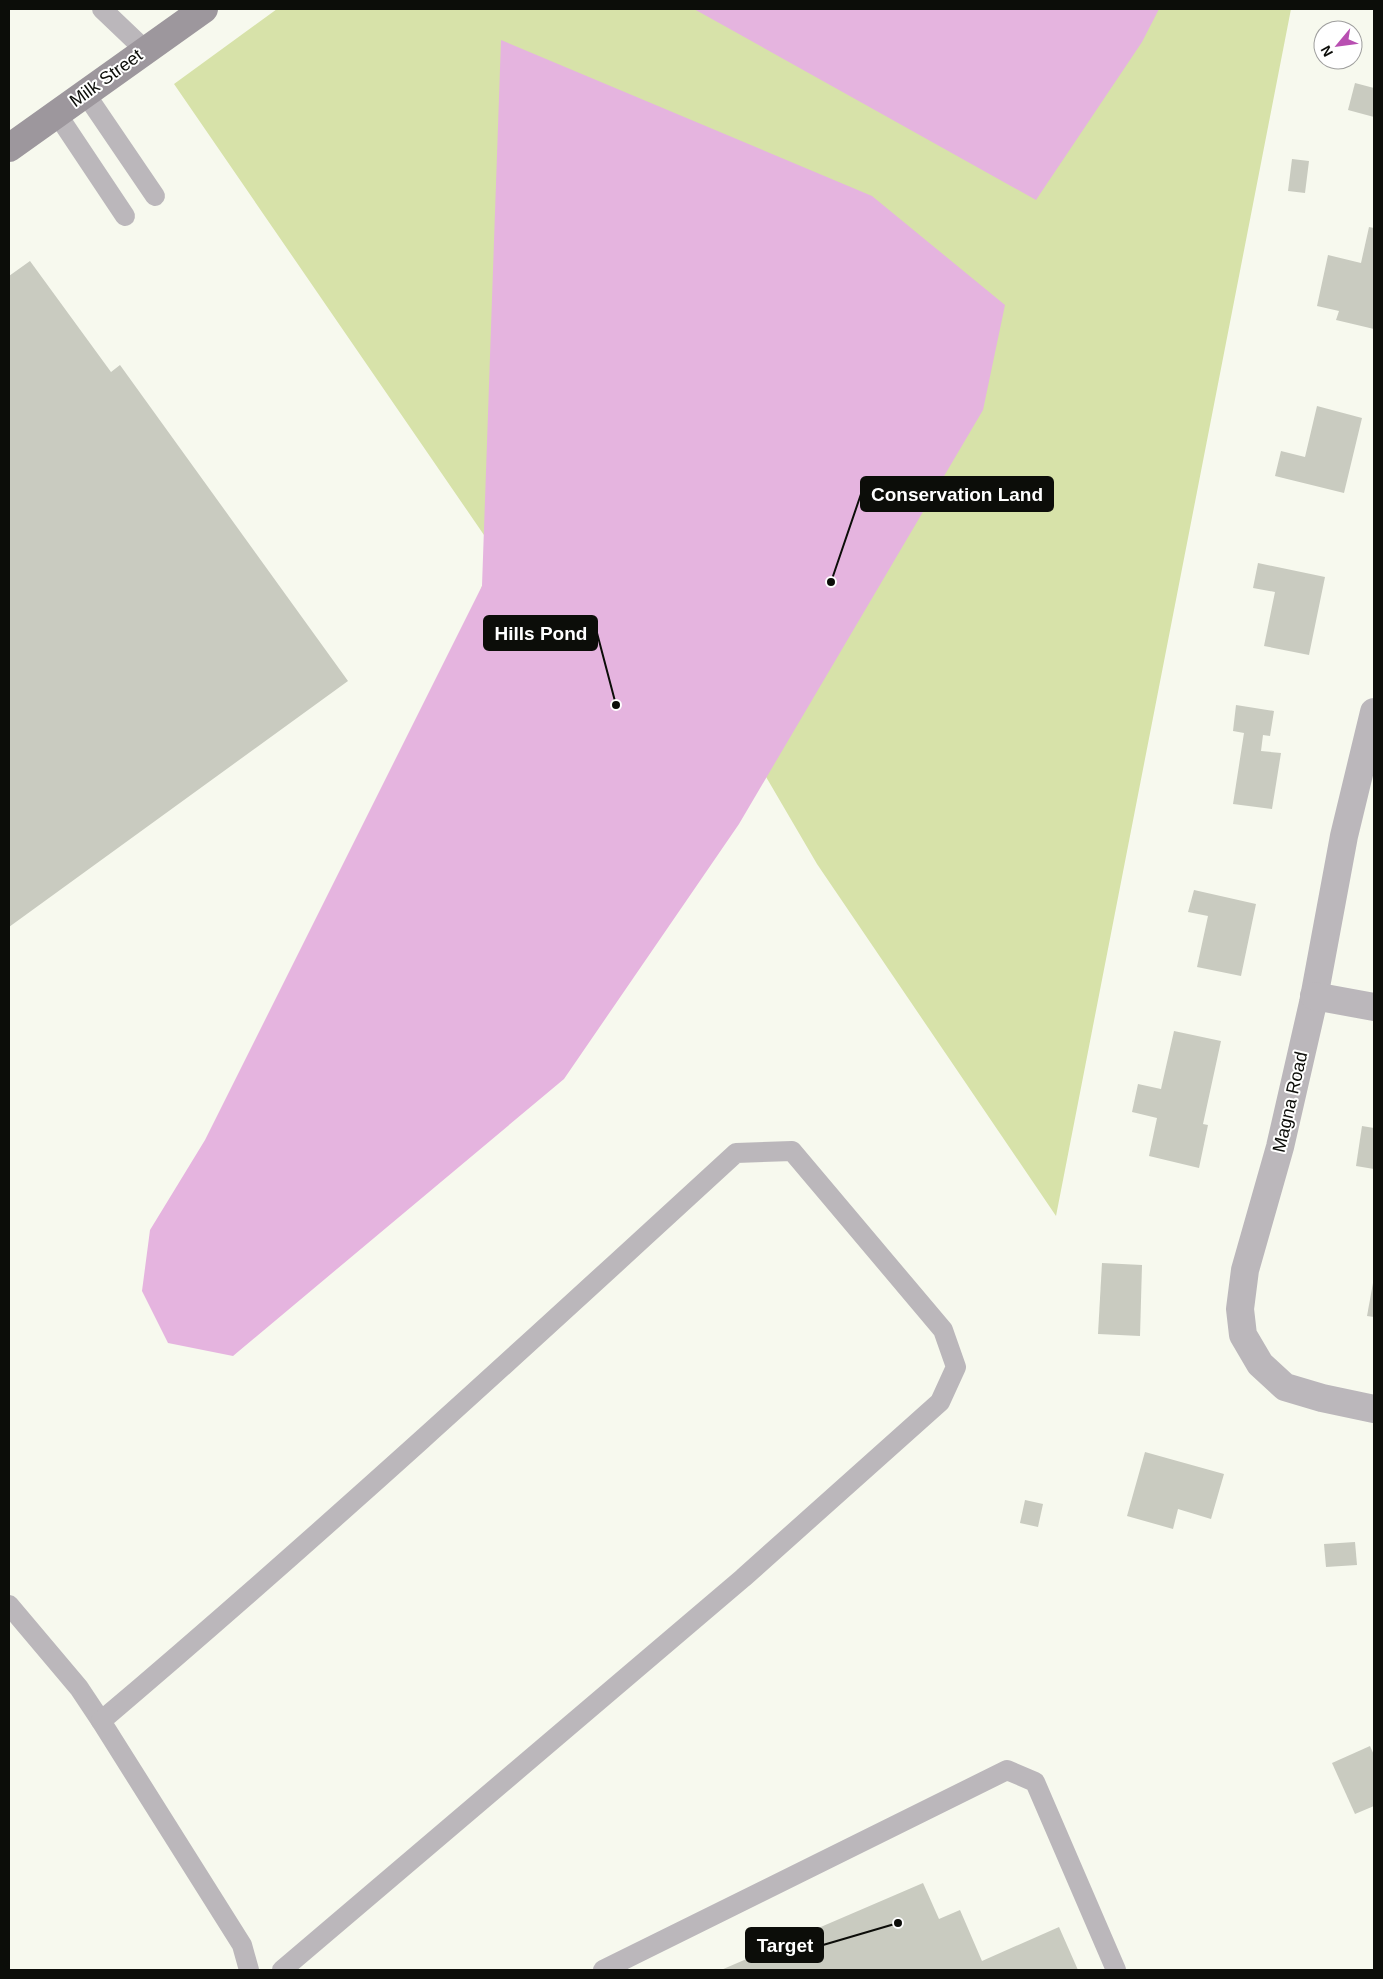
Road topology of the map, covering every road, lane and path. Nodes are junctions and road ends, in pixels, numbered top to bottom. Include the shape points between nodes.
1 (102, 9) edge
2 (204, 9) edge
3 (145, 50) junction
4 (85, 93) junction
5 (57, 114) junction
6 (9, 148) edge
7 (155, 196) dead end
8 (125, 216) dead end
9 (1374, 712) edge
10 (1314, 996) junction
11 (1374, 1007) edge
12 (1374, 1409) edge
13 (9, 1605) edge
14 (101, 1721) junction
15 (249, 1970) edge
16 (282, 1970) edge
17 (603, 1970) edge
18 (1116, 1970) edge

1 - 3 lane
2 - 3 street, Milk Street
3 - 4 street, Milk Street
4 - 5 street, Milk Street
4 - 7 lane
5 - 6 street, Milk Street
5 - 8 lane
9 - 10 street, Magna Road via 1344,836
10 - 11 street
10 - 12 street, Magna Road via 1280,1147 1245,1270 1240,1309 1243,1335 1260,1364 1285,1387
13 - 14 lane via 79,1688
14 - 15 lane via 242,1945
14 - 16 lane via 536,1337 736,1153 792,1151 943,1330 956,1367 940,1402 743,1578
17 - 18 lane via 1007,1770 1035,1782

